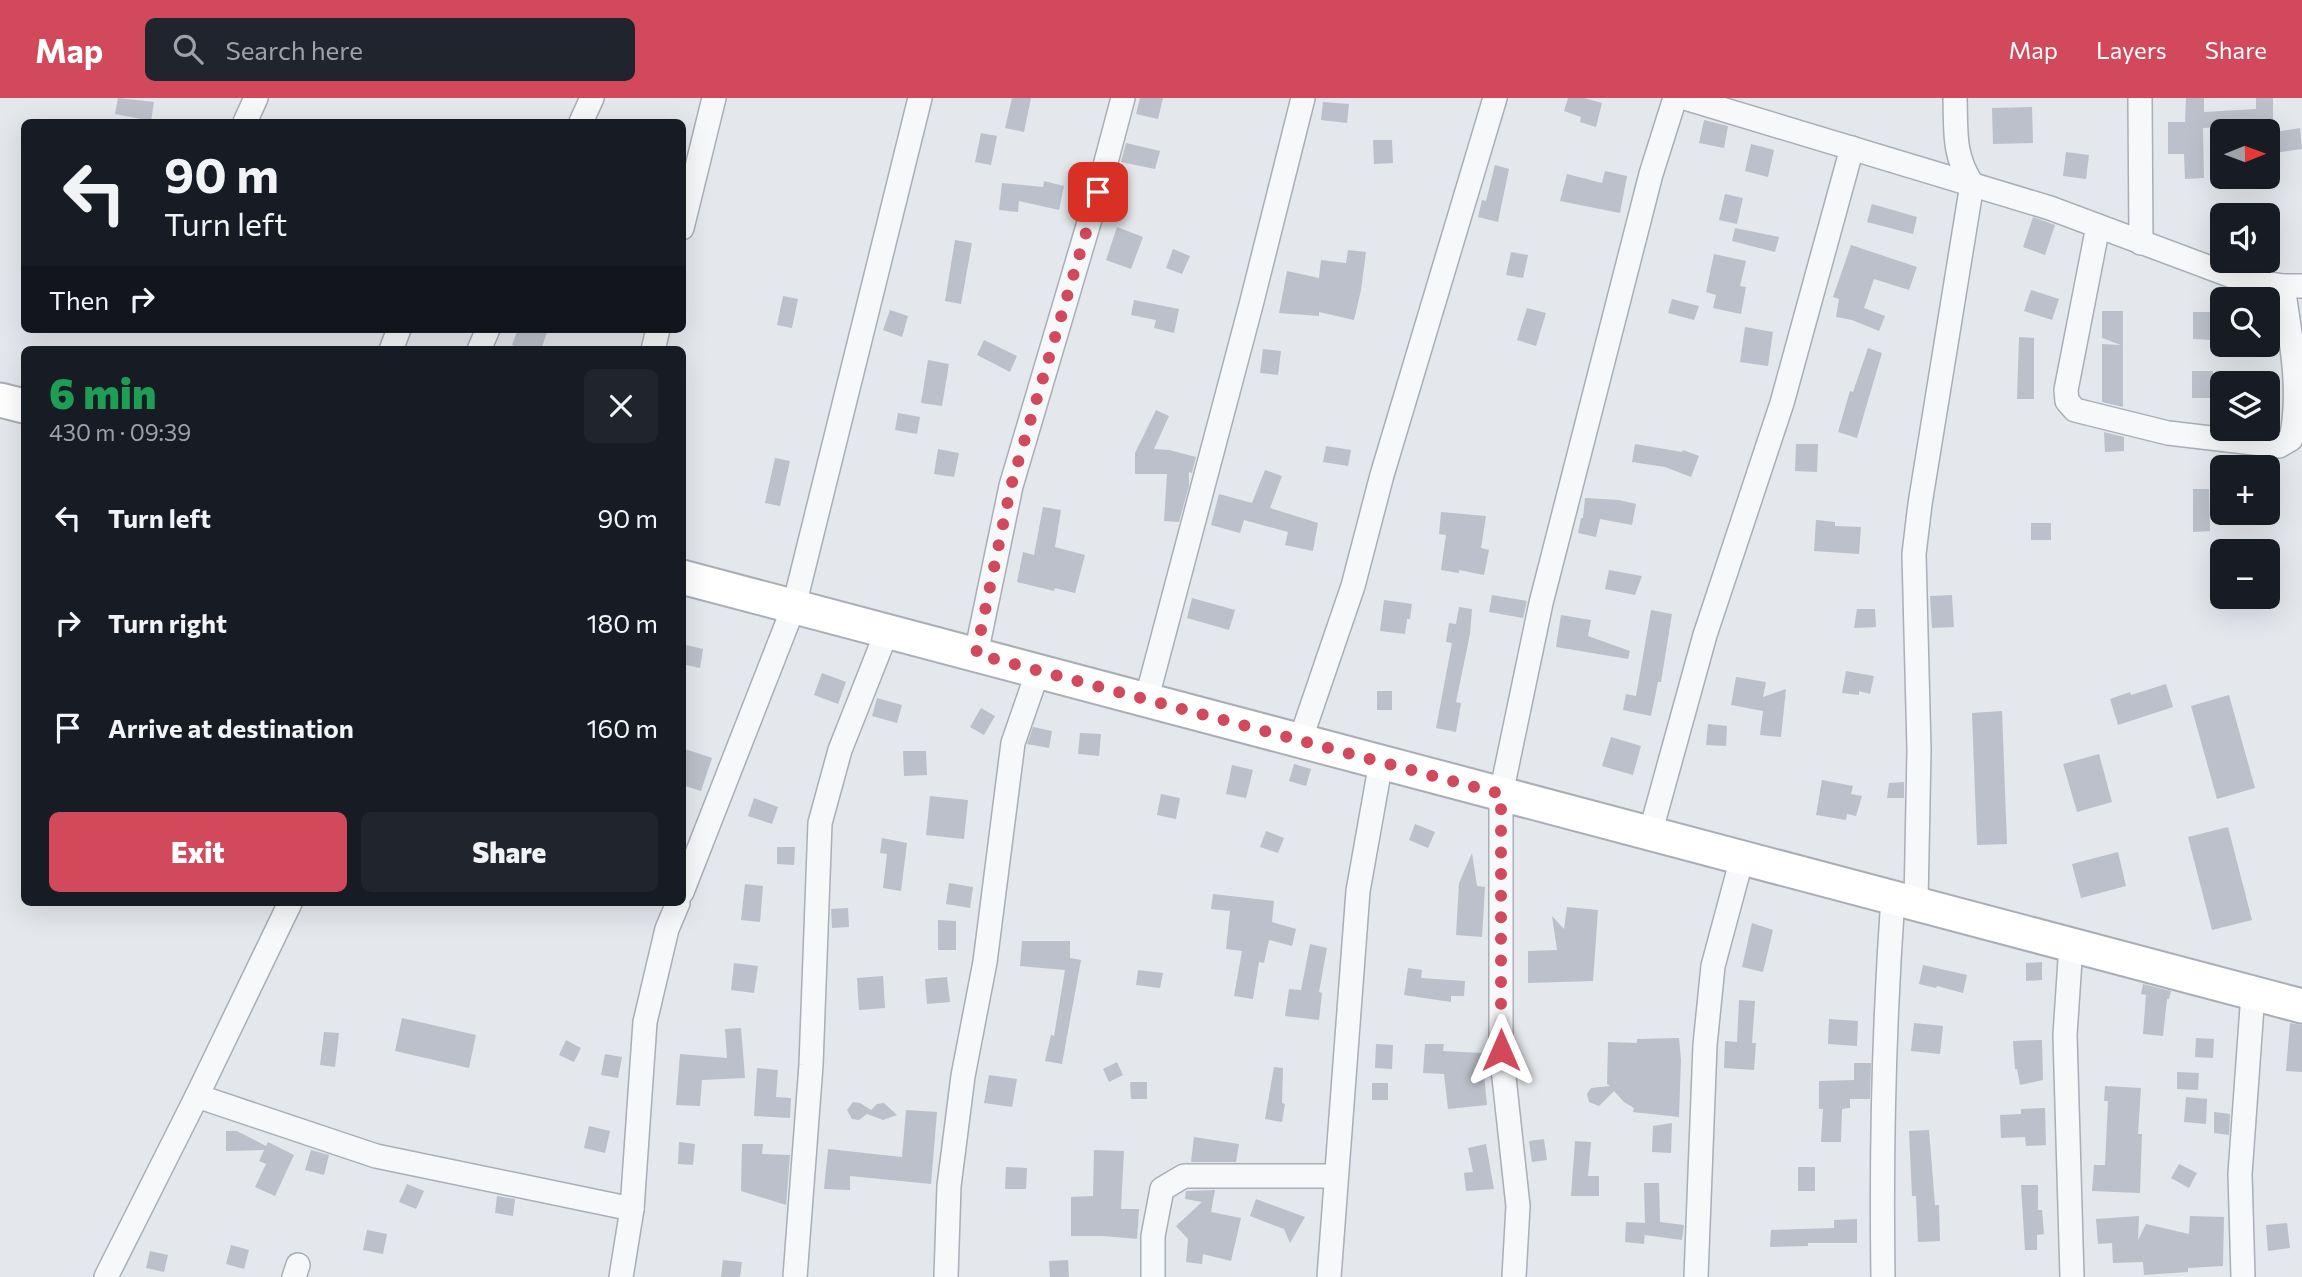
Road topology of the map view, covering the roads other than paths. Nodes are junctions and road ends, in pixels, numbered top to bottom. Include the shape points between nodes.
1 (256, 98) edge
2 (593, 98) edge
3 (714, 98) edge
4 (919, 98) edge
5 (1123, 98) edge
6 (1303, 98) edge
7 (1495, 98) edge
8 (1675, 98) edge
9 (1685, 98) edge
10 (1955, 98) edge
11 (2140, 98) edge
12 (1764, 109) edge
13 (246, 119) edge
14 (582, 119) edge
15 (1852, 148) junction
16 (1972, 184) junction
17 (686, 212) edge
18 (2098, 226) junction
19 (2141, 243) junction
20 (2292, 286) edge
21 (0, 400) edge
22 (21, 405) edge
23 (686, 578) edge
24 (794, 606) junction
25 (887, 631) junction
26 (976, 654) junction
27 (1038, 671) junction
28 (1146, 701) junction
29 (1300, 741) junction
30 (1381, 762) junction
31 (1501, 794) junction
32 (1650, 834) junction
33 (1742, 858) junction
34 (686, 882) edge
35 (1904, 900) junction
36 (289, 906) edge
37 (677, 906) edge
38 (2071, 945) junction
39 (2253, 993) junction
40 (2302, 1006) edge
41 (197, 1096) junction
42 (1335, 1176) junction
43 (632, 1209) junction
44 (106, 1277) edge
45 (621, 1277) edge
46 (795, 1277) edge
47 (946, 1277) edge
48 (1153, 1277) edge
49 (1329, 1277) edge
50 (1514, 1277) edge
51 (1696, 1277) edge
52 (1883, 1277) edge
53 (2072, 1277) edge
54 (2243, 1277) edge

1 - 13 street
2 - 14 street
3 - 17 street
4 - 24 street
5 - 26 street via 1011,486
6 - 28 street
7 - 29 street via 1353,586
8 - 31 street via 1651,174 1544,590
9 - 12 street
10 - 16 street via 1957,149
11 - 19 street
12 - 15 street
15 - 16 street
15 - 32 street via 1782,403 1705,635
16 - 18 street
16 - 35 street via 1914,554 1919,750
18 - 19 street
18 - 20 street via 2066,390 2067,401 2075,410 2168,433 2279,446 2291,439 2297,418
19 - 20 street via 2240,279
21 - 22 street
23 - 24 street
24 - 25 street
24 - 34 street
25 - 26 street
25 - 46 street via 840,750 820,823 811,1065
26 - 27 street
27 - 28 street
27 - 47 street via 1013,743 985,962 963,1076 949,1186
28 - 29 street
29 - 30 street
30 - 31 street
30 - 42 street via 1358,891
31 - 32 street
31 - 50 street via 1501,1050 1518,1206
32 - 33 street
33 - 35 street
33 - 51 street via 1713,966 1705,1045
35 - 38 street
35 - 52 street via 1887,995
36 - 41 street
37 - 43 street via 645,1022
38 - 39 street
38 - 53 street via 2064,1035
39 - 40 street
39 - 54 street via 2240,1174
41 - 43 street via 376,1156
41 - 44 street
42 - 48 street via 1184,1176 1163,1189 1153,1236
42 - 49 street
43 - 45 street

